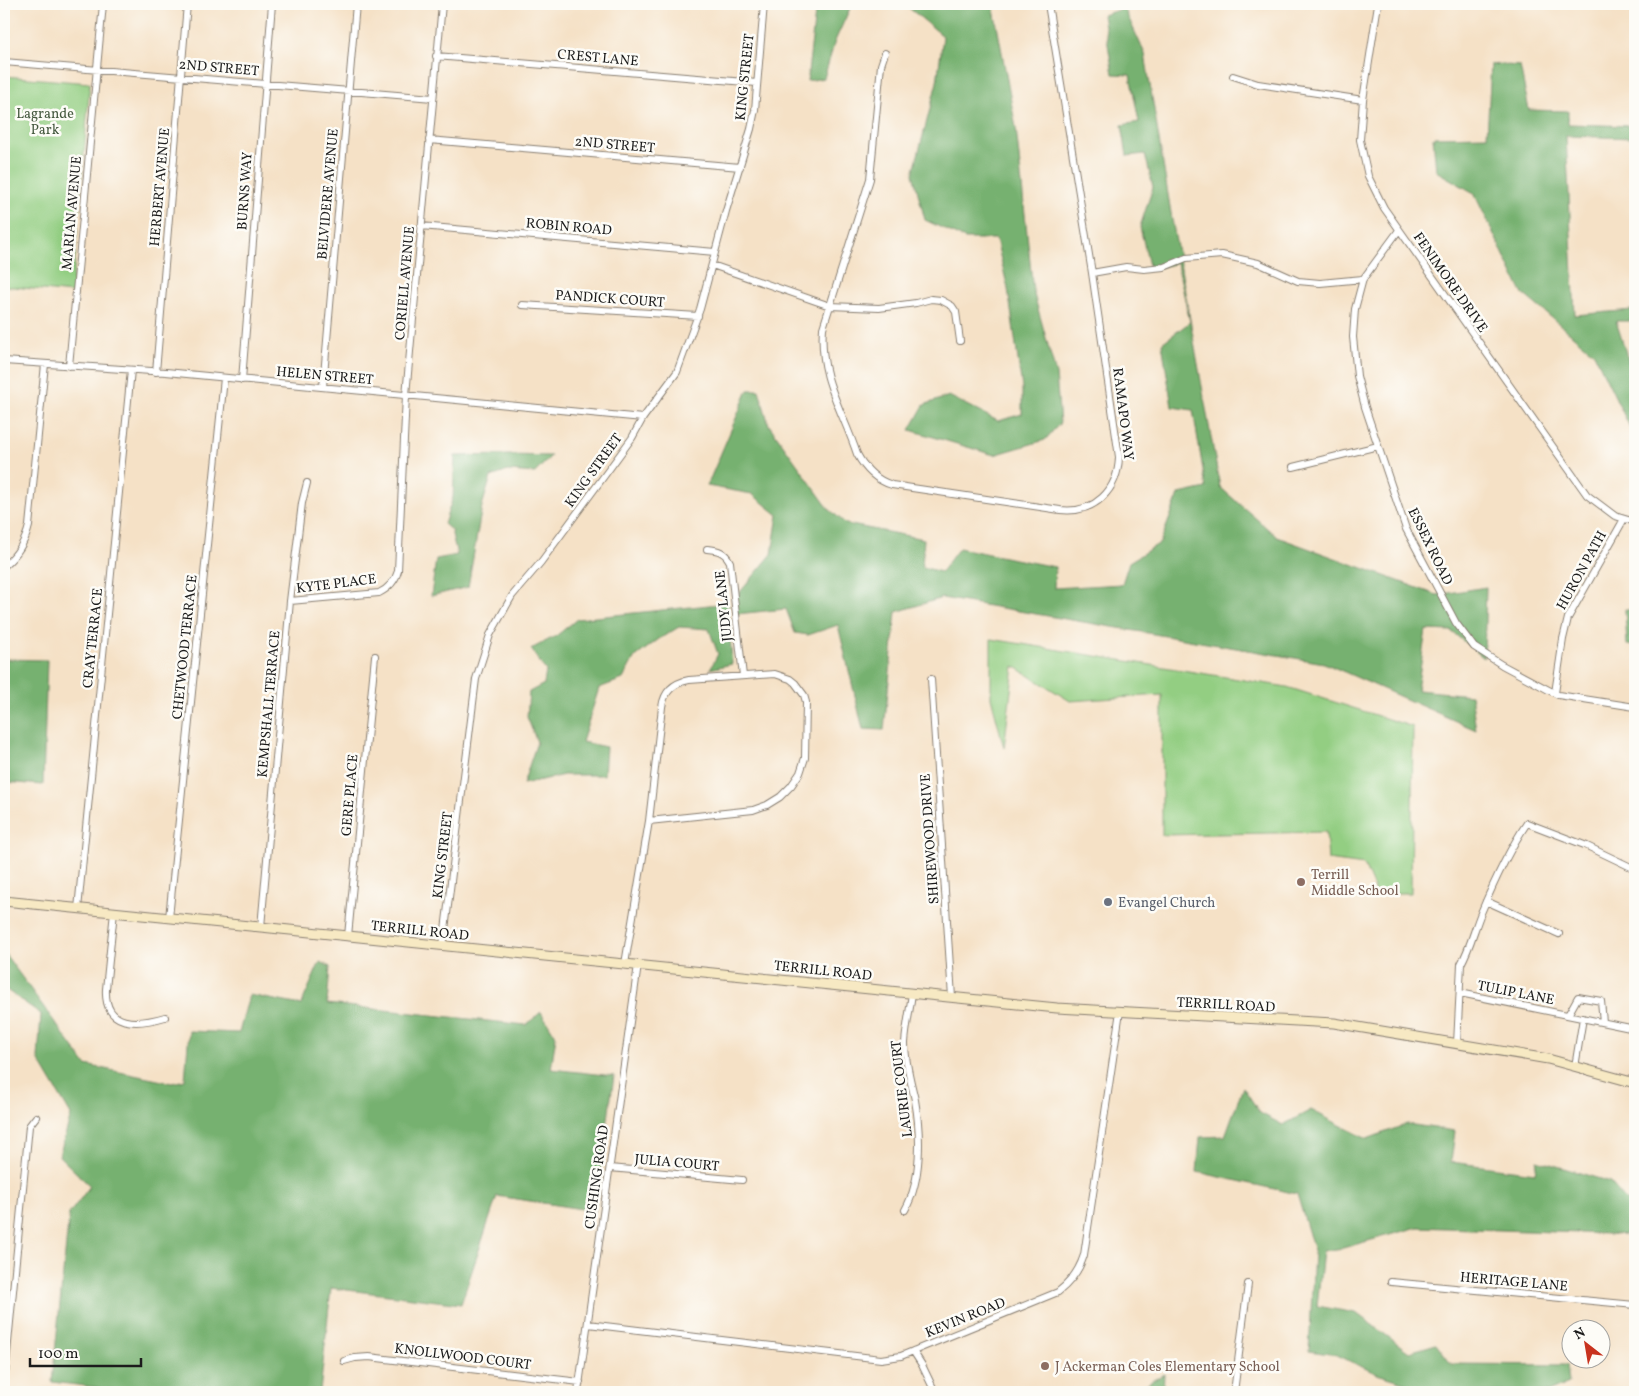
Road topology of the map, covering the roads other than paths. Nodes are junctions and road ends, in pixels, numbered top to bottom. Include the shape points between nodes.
1 (103, 4) edge
2 (187, 4) edge
3 (272, 4) edge
4 (356, 4) edge
5 (442, 4) edge
6 (764, 4) edge
7 (1048, 4) edge
8 (1378, 4) edge
9 (885, 53) dead end
10 (436, 56) junction
11 (4, 62) edge
12 (96, 69) junction
13 (181, 76) junction
14 (1233, 76) dead end
15 (265, 83) junction
16 (757, 83) junction
17 (348, 91) junction
18 (432, 98) junction
19 (1363, 100) junction
20 (429, 140) junction
21 (740, 167) junction
22 (421, 226) junction
23 (1399, 230) junction
24 (715, 252) junction
25 (712, 265) junction
26 (1092, 273) junction
27 (1363, 279) junction
28 (522, 305) dead end
29 (830, 306) junction
30 (698, 316) junction
31 (960, 341) dead end
32 (4, 361) edge
33 (45, 364) junction
34 (69, 366) junction
35 (131, 370) junction
36 (156, 372) junction
37 (224, 378) junction
38 (242, 380) junction
39 (323, 387) junction
40 (406, 395) junction
41 (643, 418) junction
42 (1378, 446) junction
43 (1293, 467) dead end
44 (307, 483) dead end
45 (1624, 519) junction
46 (1635, 522) edge
47 (707, 549) dead end
48 (399, 565) joint
49 (4, 566) edge
50 (290, 601) junction
51 (375, 656) dead end
52 (743, 676) junction
53 (931, 679) dead end
54 (1555, 693) junction
55 (1635, 707) edge
56 (649, 821) junction
57 (1635, 869) edge
58 (4, 901) edge
59 (1486, 901) junction
60 (78, 909) junction
61 (114, 912) junction
62 (169, 918) junction
63 (261, 927) junction
64 (1559, 934) dead end
65 (348, 936) junction
66 (443, 946) junction
67 (625, 964) junction
68 (638, 966) junction
69 (912, 993) junction
70 (1460, 993) junction
71 (952, 997) junction
72 (1120, 1011) junction
73 (1568, 1015) junction
74 (165, 1017) dead end
75 (1583, 1018) junction
76 (1604, 1022) junction
77 (1635, 1029) edge
78 (1457, 1044) junction
79 (1575, 1067) junction
80 (1635, 1083) edge
81 (36, 1117) dead end
82 (610, 1168) junction
83 (742, 1180) dead end
84 (905, 1210) dead end
85 (1390, 1282) dead end
86 (1248, 1284) dead end
87 (1635, 1305) edge
88 (588, 1324) junction
89 (913, 1351) junction
90 (344, 1361) dead end
91 (580, 1382) junction
92 (4, 1384) edge
93 (578, 1392) edge
94 (935, 1392) edge
95 (1234, 1392) edge

1 - 12 street, MARIAN AVENUE
2 - 13 street, HERBERT AVENUE
3 - 15 street, BURNS WAY
4 - 17 street, BELVIDERE AVENUE
5 - 10 street, CORIELL AVENUE
6 - 16 street, KING STREET
7 - 26 street, RAMAPO WAY
8 - 19 street, FENIMORE DRIVE
9 - 29 street, RAMAPO WAY via 870,179
10 - 16 street, CREST LANE
10 - 18 street, CORIELL AVENUE
11 - 12 street, 2ND STREET
12 - 13 street, 2ND STREET
12 - 34 street, MARIAN AVENUE
13 - 15 street, 2ND STREET
13 - 36 street, HERBERT AVENUE
14 - 19 street via 1258,84
15 - 17 street, 2ND STREET
15 - 38 street, BURNS WAY
16 - 21 street, KING STREET via 755,110
17 - 18 street, 2ND STREET
17 - 39 street, BELVIDERE AVENUE
18 - 20 street, CORIELL AVENUE
19 - 23 street, FENIMORE DRIVE via 1360,140 1368,176
20 - 21 street, 2ND STREET
20 - 22 street, CORIELL AVENUE
21 - 24 street, KING STREET
22 - 24 street, ROBIN ROAD
22 - 40 street, CORIELL AVENUE
23 - 27 street, ESSEX ROAD
23 - 45 street, FENIMORE DRIVE via 1587,496
24 - 25 street, KING STREET
25 - 29 street
25 - 30 street, KING STREET
26 - 27 street via 1126,267 1164,267 1186,258 1222,255 1258,263 1298,281 1320,283
26 - 29 street, RAMAPO WAY via 1119,467 1105,496 1087,507 1071,510 892,485 873,475 857,454 824,365 823,328
27 - 42 street, ESSEX ROAD via 1355,310 1353,337 1357,376
28 - 30 street, PANDICK COURT
29 - 31 street via 879,308 941,300 956,312
30 - 41 street, KING STREET via 677,372
32 - 33 street, HELEN STREET
33 - 34 street, HELEN STREET
33 - 49 street via 29,526 22,546
34 - 35 street, HELEN STREET
35 - 36 street, HELEN STREET
35 - 60 street, CRAY TERRACE
36 - 37 street, HELEN STREET
37 - 38 street, HELEN STREET
37 - 62 street, CHETWOOD TERRACE
38 - 39 street, HELEN STREET
39 - 40 street, HELEN STREET
40 - 41 street, HELEN STREET
40 - 48 street, CORIELL AVENUE
41 - 66 street, KING STREET via 632,438 547,554 512,596 490,635 476,679
42 - 43 street
42 - 54 street, ESSEX ROAD via 1406,529 1456,623 1474,647
44 - 50 street, KEMPSHALL TERRACE
45 - 46 street, FENIMORE DRIVE
45 - 54 street, HURON PATH via 1568,618
47 - 52 street, JUDY LANE via 723,552 730,562
48 - 50 street, KYTE PLACE via 394,582 379,593
50 - 63 street, KEMPSHALL TERRACE
51 - 65 street, GERE PLACE
52 - 56 street via 683,681 668,691 662,708
52 - 56 street via 783,676 796,683 804,695 806,758 796,780 780,797 753,810
53 - 71 street, SHIREWOOD DRIVE
54 - 55 street, ESSEX ROAD
56 - 67 street
57 - 59 street via 1527,823 1511,847
58 - 60 street, TERRILL ROAD
59 - 64 street
59 - 70 street via 1461,964
60 - 61 street, TERRILL ROAD
61 - 62 street, TERRILL ROAD
61 - 74 street via 106,1002 116,1017 128,1022 147,1022
62 - 63 street, TERRILL ROAD
63 - 65 street, TERRILL ROAD
65 - 66 street, TERRILL ROAD
66 - 67 street, TERRILL ROAD
67 - 68 street, TERRILL ROAD
68 - 69 street, TERRILL ROAD
68 - 82 street, CUSHING ROAD
69 - 71 street, TERRILL ROAD
69 - 84 street, LAURIE COURT via 905,1043 919,1126 920,1153 911,1199
70 - 73 street, TULIP LANE
70 - 78 street
71 - 72 street, TERRILL ROAD
72 - 78 street, TERRILL ROAD via 1334,1023
72 - 89 street, KEVIN ROAD via 1086,1249 1076,1274 1052,1296
73 - 75 street, TULIP LANE
73 - 76 street, TULIP LANE via 1578,997 1602,1001
75 - 76 street, TULIP LANE
75 - 79 street
76 - 77 street, TULIP LANE
78 - 79 street, TERRILL ROAD via 1548,1059
79 - 80 street, TERRILL ROAD
81 - 92 street via 28,1126
82 - 83 street, JULIA COURT
82 - 88 street, CUSHING ROAD
85 - 87 street, HERITAGE LANE
86 - 95 street
88 - 89 street, KEVIN ROAD via 881,1359
88 - 91 street, CUSHING ROAD
89 - 94 street
90 - 91 street, KNOLLWOOD COURT via 369,1357
91 - 93 street, CUSHING ROAD

